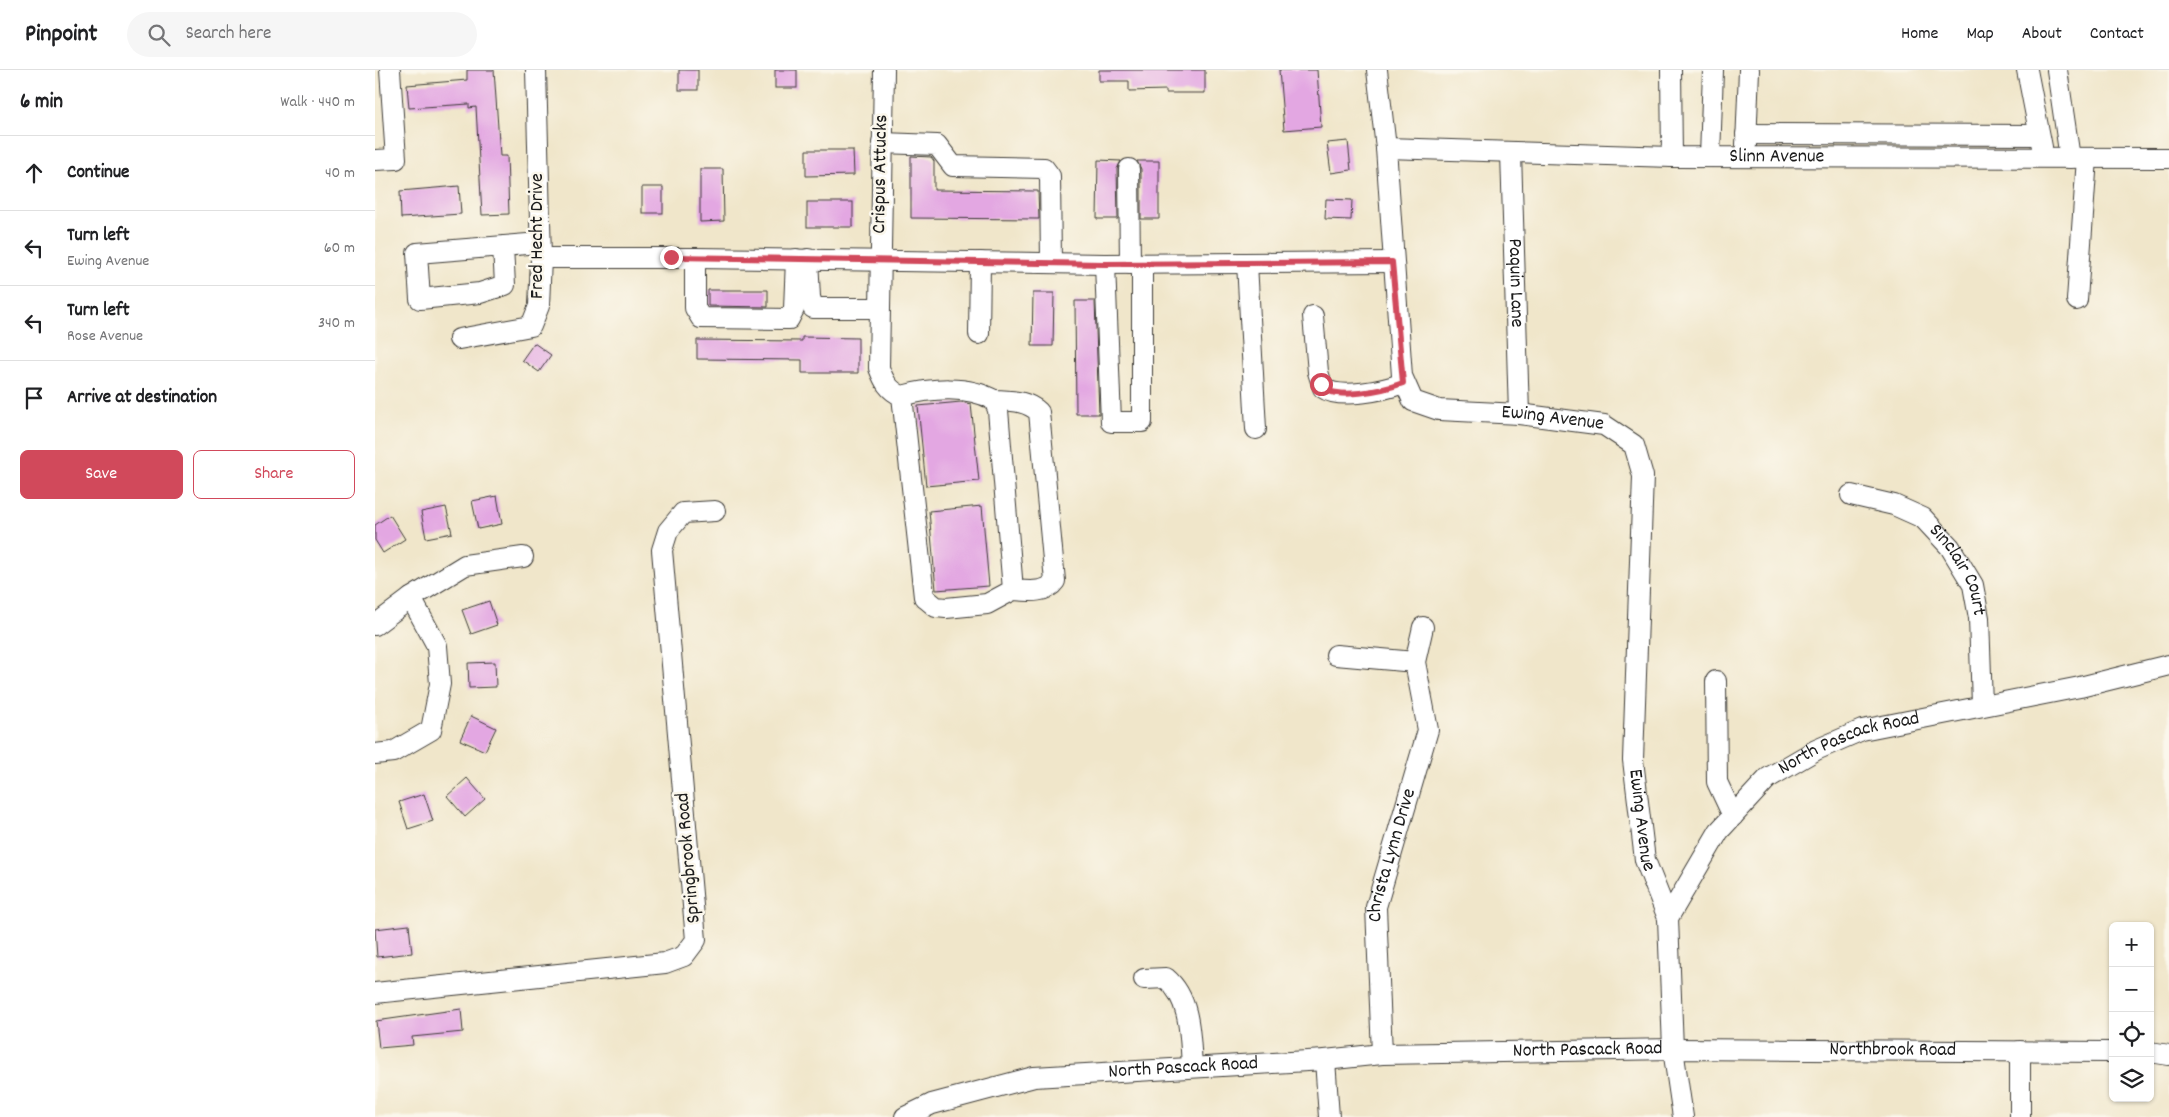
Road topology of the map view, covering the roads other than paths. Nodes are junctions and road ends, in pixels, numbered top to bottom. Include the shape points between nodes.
1 (391, 70) edge
2 (536, 70) edge
3 (884, 70) edge
4 (1377, 70) edge
5 (1671, 70) edge
6 (1713, 70) edge
7 (1749, 70) edge
8 (2027, 70) edge
9 (2057, 70) edge
10 (1746, 134) junction
11 (2039, 135) junction
12 (882, 143) junction
13 (1386, 148) junction
14 (1511, 153) junction
15 (1671, 157) junction
16 (1710, 157) junction
17 (1745, 157) junction
18 (2078, 158) junction
19 (2169, 158) edge
20 (2044, 159) junction
21 (375, 160) edge
22 (1129, 169) dead end
23 (503, 246) junction
24 (540, 250) junction
25 (695, 258) junction
26 (802, 259) junction
27 (880, 260) junction
28 (980, 262) junction
29 (1392, 262) junction
30 (1051, 263) junction
31 (1247, 263) junction
32 (1105, 264) junction
33 (1136, 264) junction
34 (2077, 300) dead end
35 (879, 308) junction
36 (1313, 316) dead end
37 (979, 334) dead end
38 (459, 339) dead end
39 (1403, 383) junction
40 (902, 396) junction
41 (994, 400) junction
42 (1519, 414) junction
43 (1256, 429) dead end
44 (1851, 494) dead end
45 (715, 511) dead end
46 (523, 557) dead end
47 (1013, 590) junction
48 (411, 598) junction
49 (375, 625) edge
50 (1423, 627) dead end
51 (1336, 655) dead end
52 (1415, 662) junction
53 (2169, 665) edge
54 (1716, 681) dead end
55 (1982, 705) junction
56 (375, 754) edge
57 (1733, 816) junction
58 (1668, 918) junction
59 (1144, 979) dead end
60 (375, 993) edge
61 (1673, 1049) junction
62 (2020, 1051) junction
63 (2109, 1052) edge
64 (2154, 1053) edge
65 (1382, 1054) junction
66 (2169, 1055) edge
67 (1325, 1060) junction
68 (1192, 1067) junction
69 (933, 1111) edge
70 (905, 1117) edge
71 (1329, 1117) edge
72 (1683, 1117) edge
73 (2019, 1117) edge

1 - 21 street via 396,159
2 - 24 street, Fred Hecht Drive
3 - 12 street, Crispus Attucks
4 - 13 street
5 - 15 street
6 - 16 street
7 - 10 street
8 - 11 street
9 - 18 street
10 - 11 street
10 - 17 street
11 - 20 street
12 - 27 street, Crispus Attucks
12 - 30 street via 937,145 953,166 1044,168 1050,176
13 - 14 street, Slinn Avenue
13 - 29 street
14 - 15 street, Slinn Avenue
14 - 42 street, Paquin Lane
15 - 16 street, Slinn Avenue
16 - 17 street, Slinn Avenue
17 - 20 street, Slinn Avenue
18 - 19 street, Slinn Avenue
18 - 20 street, Slinn Avenue
18 - 34 street
22 - 33 street
23 - 23 street via 417,253 420,299 480,293 505,284
23 - 24 street
24 - 25 street
24 - 38 street, Fred Hecht Drive via 539,306 531,326
25 - 26 street
25 - 26 street via 695,308 701,318 789,319 795,309
26 - 27 street
26 - 35 street via 813,308
27 - 28 street
27 - 35 street, Crispus Attucks
28 - 30 street
28 - 37 street
29 - 31 street
29 - 39 street
30 - 32 street
31 - 33 street
31 - 43 street
32 - 33 street
32 - 33 street via 1111,422 1142,422
35 - 40 street, Crispus Attucks via 879,368 893,392
36 - 39 street via 1318,372 1323,388 1334,392 1374,392
39 - 42 street, Ewing Avenue via 1413,401 1439,410
40 - 41 street via 966,390
40 - 47 street via 924,597 936,607 946,608 987,604
41 - 47 street via 998,410
41 - 47 street via 1023,402 1039,412 1055,581 1042,590
42 - 58 street, Ewing Avenue via 1604,425 1634,445 1643,476 1633,760 1645,860
44 - 55 street, Sinclair Court via 1923,518 1950,547 1973,585 1979,618
45 - 60 street, Springbrook Road via 683,513 669,531 661,550 696,940 684,956 665,963
46 - 48 street via 465,565
48 - 49 street
48 - 56 street via 437,646 440,684 431,730 393,752
50 - 52 street, Christa Lynn Drive
51 - 52 street
52 - 65 street, Christa Lynn Drive via 1428,730 1376,907
53 - 55 street, North Pascack Road via 2080,687
54 - 57 street via 1717,782
55 - 57 street, North Pascack Road via 1862,730 1815,750 1768,778
57 - 58 street, North Pascack Road via 1719,831
58 - 61 street, North Pascack Road
59 - 68 street via 1166,978 1175,985 1190,1026
61 - 62 street, Northbrook Road
61 - 65 street, North Pascack Road
61 - 72 street
62 - 63 street, Northbrook Road
62 - 73 street
64 - 66 street
65 - 67 street, North Pascack Road
67 - 68 street, North Pascack Road
67 - 71 street
68 - 69 street, North Pascack Road via 1034,1077
69 - 70 street, North Pascack Road

